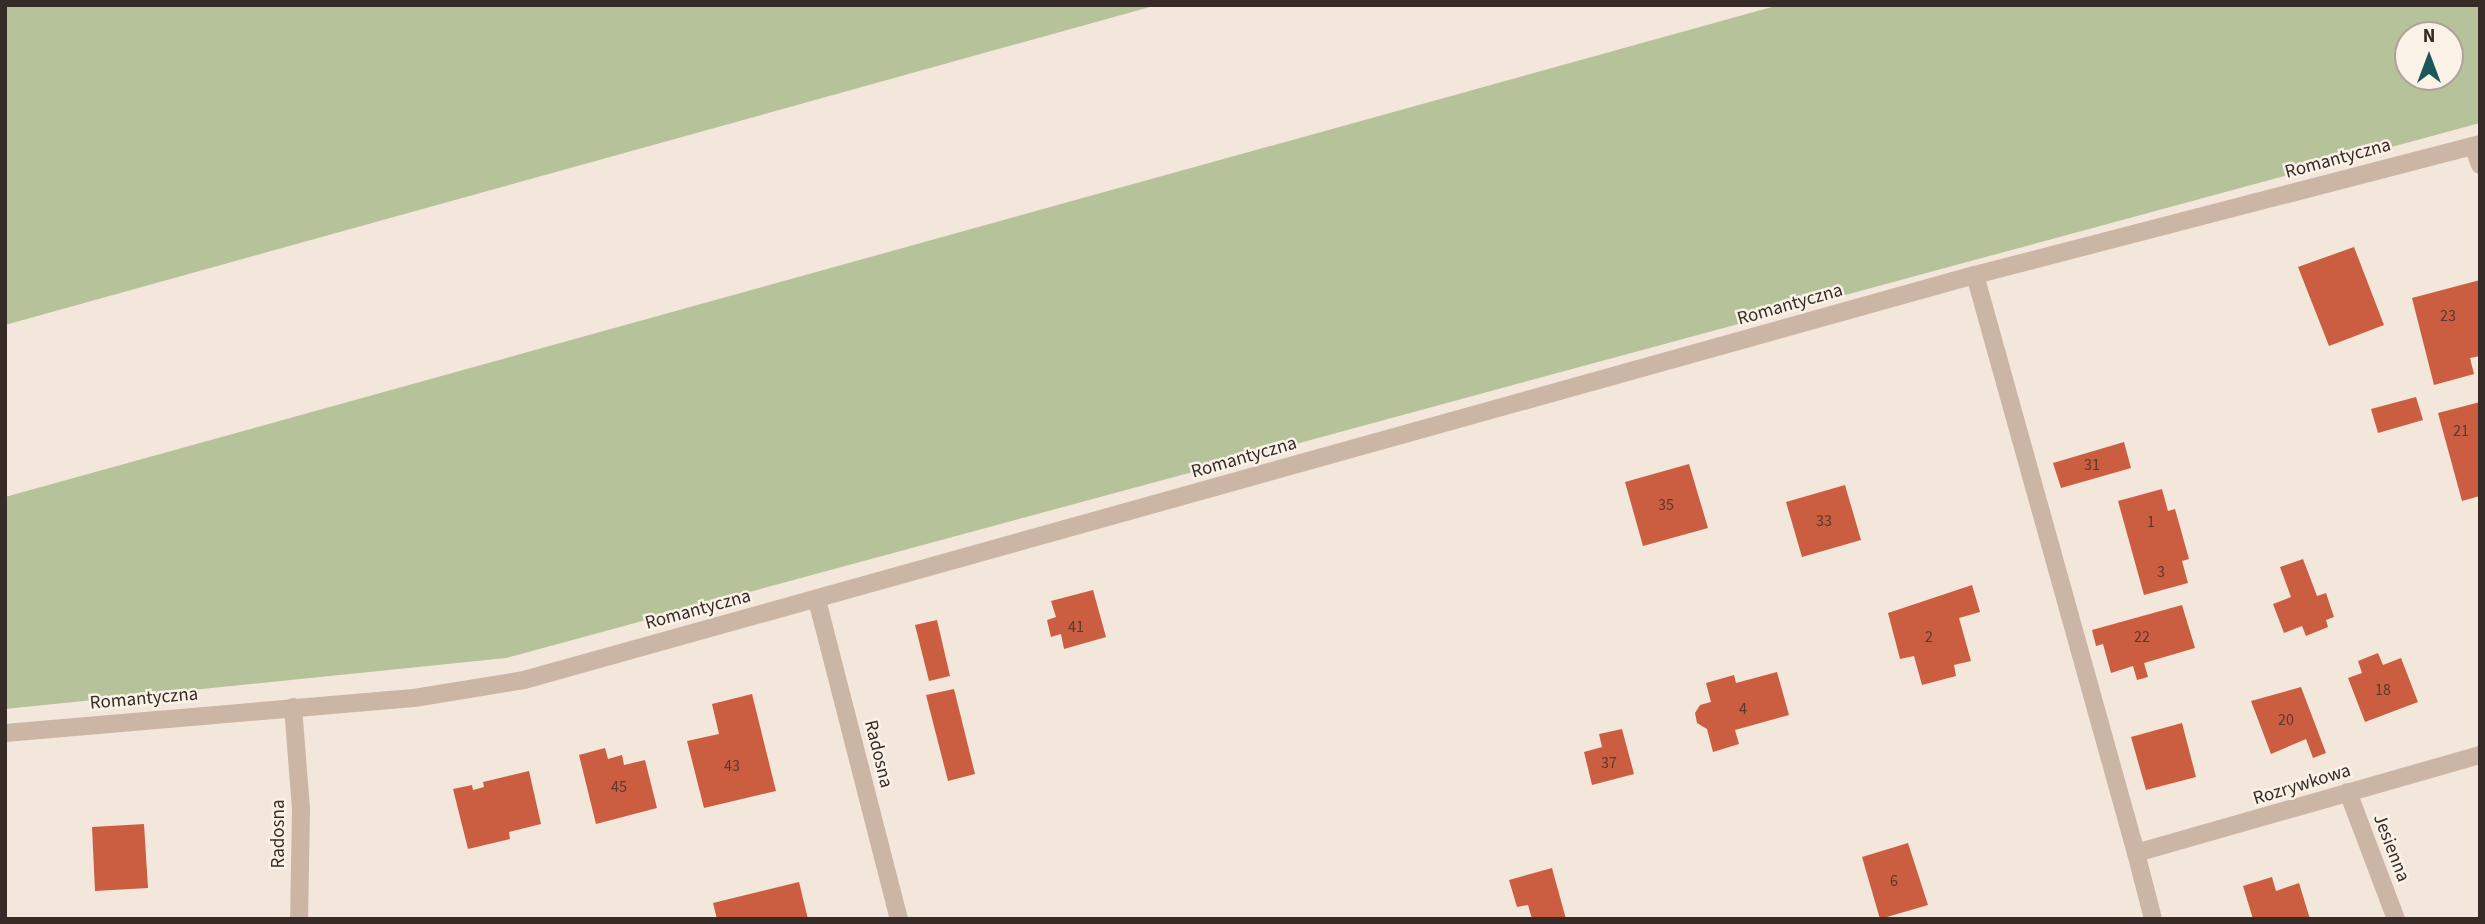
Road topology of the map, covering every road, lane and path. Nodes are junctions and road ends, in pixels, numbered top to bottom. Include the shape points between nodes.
1 (2476, 145) edge
2 (2480, 164) edge
3 (1975, 275) junction
4 (817, 600) junction
5 (293, 707) junction
6 (5, 733) edge
7 (2480, 755) edge
8 (2348, 793) junction
9 (2136, 853) junction
10 (299, 919) edge
11 (899, 919) edge
12 (2153, 919) edge
13 (2396, 919) edge

1 - 2 street
1 - 3 street, Romantyczna
3 - 4 street, Romantyczna
3 - 9 street
4 - 5 street, Romantyczna via 524,680 414,698
4 - 11 street, Radosna
5 - 6 street, Romantyczna
5 - 10 street, Radosna via 301,808
7 - 8 street, Rozrywkowa
8 - 9 street, Rozrywkowa
8 - 13 street, Jesienna
9 - 12 street

